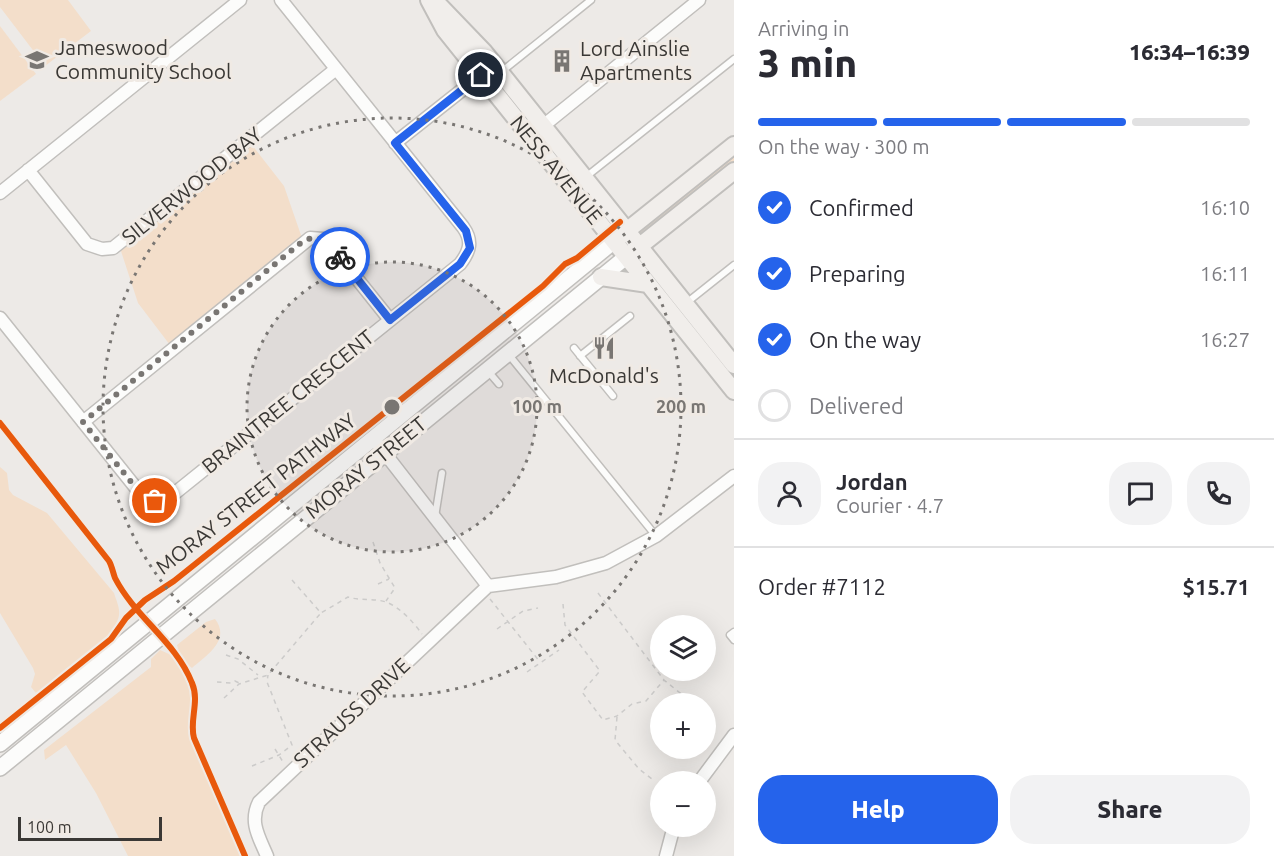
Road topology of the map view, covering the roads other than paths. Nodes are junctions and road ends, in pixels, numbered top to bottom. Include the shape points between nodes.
1 (240, 0) edge
2 (280, 0) edge
3 (429, 0) edge
4 (435, 0) edge
5 (591, 0) edge
6 (699, 0) edge
7 (734, 59) edge
8 (336, 69) junction
9 (501, 72) junction
10 (481, 75) junction
11 (543, 126) junction
12 (395, 143) junction
13 (734, 145) edge
14 (28, 170) junction
15 (734, 171) edge
16 (585, 178) junction
17 (0, 193) edge
18 (627, 231) junction
19 (613, 242) junction
20 (633, 252) junction
21 (732, 270) edge
22 (601, 277) junction
23 (648, 284) junction
24 (685, 305) junction
25 (630, 316) dead end
26 (0, 318) edge
27 (390, 320) junction
28 (574, 348) dead end
29 (507, 352) junction
30 (580, 356) junction
31 (734, 365) edge
32 (487, 369) junction
33 (499, 384) dead end
34 (734, 392) edge
35 (613, 396) dead end
36 (83, 422) junction
37 (373, 438) junction
38 (385, 453) junction
39 (442, 473) dead end
40 (734, 476) edge
41 (435, 517) junction
42 (656, 536) junction
43 (489, 593) junction
44 (734, 632) edge
45 (734, 640) edge
46 (734, 735) edge
47 (0, 744) edge
48 (0, 768) edge
49 (707, 771) edge
50 (671, 837) edge
51 (267, 856) edge
52 (666, 856) edge

1 - 14 street
2 - 8 street, BRAINTREE CRESCENT
3 - 10 main road, NESS AVENUE via 445,30
4 - 9 main road, NESS AVENUE
5 - 9 lane
6 - 11 street
7 - 16 lane
8 - 12 street, BRAINTREE CRESCENT
8 - 14 street, SILVERWOOD BAY via 113,248 87,244
9 - 11 main road, NESS AVENUE
10 - 12 street
10 - 19 main road, NESS AVENUE
11 - 16 main road, NESS AVENUE
12 - 27 street, BRAINTREE CRESCENT via 463,226 470,243 460,264
13 - 18 main road, MORAY STREET
14 - 17 street
15 - 20 main road, MORAY STREET
16 - 18 main road, NESS AVENUE
18 - 19 main road, MORAY STREET
18 - 20 main road, NESS AVENUE
19 - 20 main road, NESS AVENUE
19 - 37 street, MORAY STREET
20 - 22 street, MORAY STREET
20 - 23 main road, NESS AVENUE
20 - 24 main road, NESS AVENUE
21 - 24 lane
22 - 23 main road
22 - 29 street, MORAY STREET
23 - 34 main road, NESS AVENUE
24 - 31 main road, NESS AVENUE
25 - 30 lane
26 - 36 street, BRAINTREE CRESCENT
27 - 36 street, BRAINTREE CRESCENT via 175,493 160,500 150,500 140,493
27 - 36 street via 330,245 323,239 310,238
28 - 30 lane
29 - 32 street, MORAY STREET
29 - 42 lane
30 - 35 lane
32 - 33 lane
32 - 38 street, MORAY STREET
37 - 38 street
37 - 47 street, MORAY STREET
38 - 41 street
38 - 48 street, MORAY STREET
39 - 41 lane
40 - 42 street
41 - 43 street
42 - 43 street via 606,563
43 - 51 street, STRAUSS DRIVE via 427,643 259,802 255,828
44 - 45 lane via 730,635
46 - 49 street
50 - 52 street

